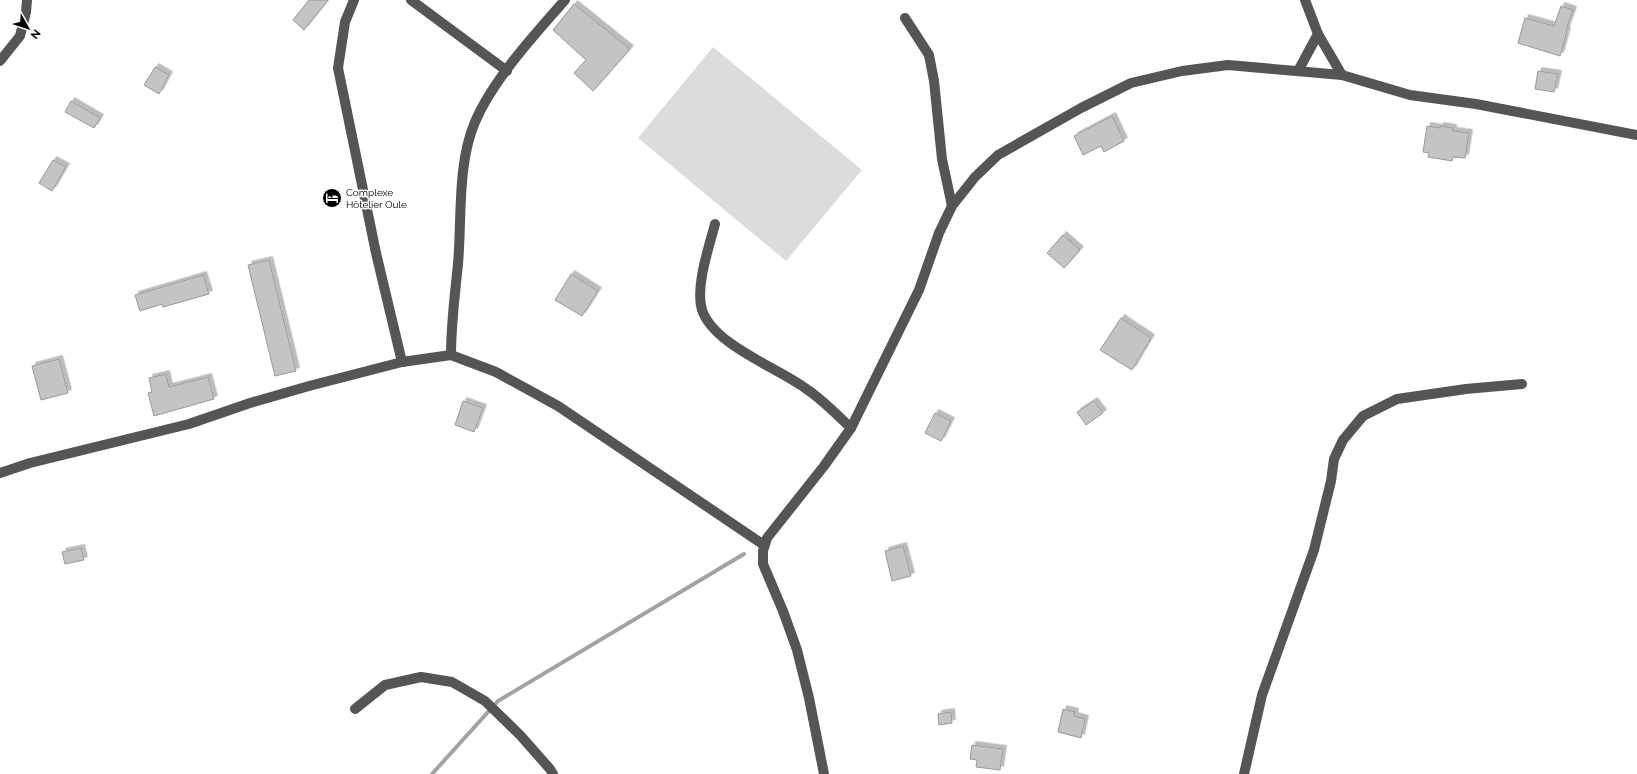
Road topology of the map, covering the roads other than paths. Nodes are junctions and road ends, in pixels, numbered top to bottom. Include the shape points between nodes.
1 (27, 0) edge
2 (354, 0) edge
3 (411, 0) edge
4 (565, 0) edge
5 (1305, 0) edge
6 (906, 18) dead end
7 (1318, 34) junction
8 (0, 61) edge
9 (507, 71) junction
10 (1298, 71) junction
11 (1342, 75) junction
12 (1637, 135) edge
13 (952, 206) junction
14 (715, 224) dead end
15 (451, 355) junction
16 (402, 362) junction
17 (1522, 384) dead end
18 (851, 428) junction
19 (0, 473) edge
20 (764, 545) junction
21 (355, 710) dead end
22 (553, 774) edge
23 (824, 774) edge
24 (1244, 774) edge

1 - 8 street via 20,36
2 - 16 street via 346,22 338,68 376,253
3 - 9 street
4 - 9 street
5 - 7 street
6 - 13 street via 929,55 942,159
7 - 10 street
7 - 11 street
9 - 15 street via 475,122 465,151 458,264 451,320
10 - 11 street
10 - 13 street via 1228,65 1182,71 1131,83 998,155 975,177
11 - 12 street via 1410,95 1476,104
13 - 18 street via 939,233 919,290
14 - 18 street via 700,283 702,310 717,334 806,388
15 - 16 street
15 - 20 street via 496,372 558,406
16 - 19 street via 272,397 189,424
17 - 24 street via 1397,399 1363,416 1344,440 1334,459 1314,550 1262,695
18 - 20 street
20 - 23 street via 763,564 797,650
21 - 22 street via 385,685 421,677 452,682 485,701 520,735

